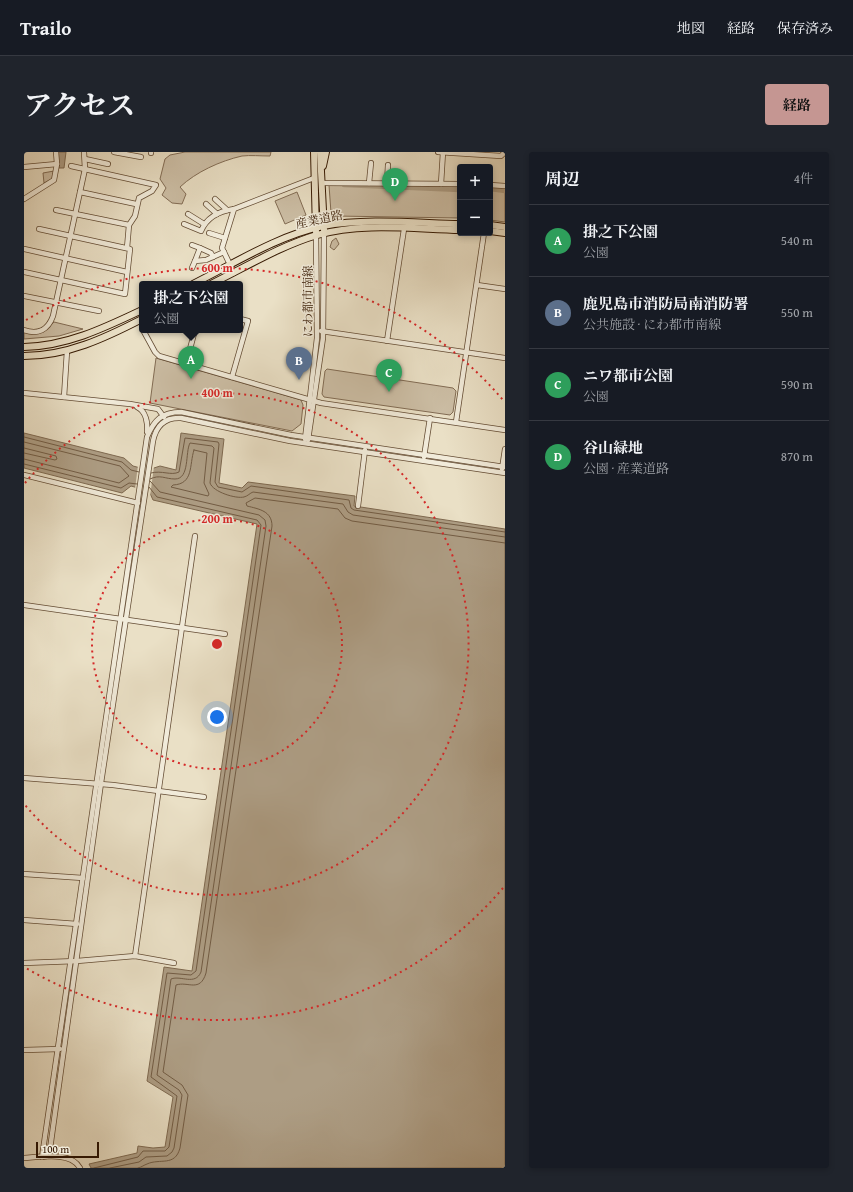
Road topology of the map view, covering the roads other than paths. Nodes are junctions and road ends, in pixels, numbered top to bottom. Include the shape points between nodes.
1 (56, 152) edge
2 (84, 152) edge
3 (114, 152) edge
4 (310, 152) edge
5 (314, 152) edge
6 (320, 152) edge
7 (326, 152) edge
8 (438, 152) edge
9 (443, 152) edge
10 (505, 152) edge
11 (141, 157) dead end
12 (85, 159) junction
13 (371, 162) dead end
14 (57, 164) junction
15 (108, 164) dead end
16 (388, 165) dead end
17 (71, 166) dead end
18 (24, 167) edge
19 (85, 169) junction
20 (322, 174) junction
21 (314, 178) junction
22 (323, 183) junction
23 (370, 183) junction
24 (387, 184) junction
25 (441, 184) junction
26 (457, 184) edge
27 (493, 185) edge
28 (505, 186) edge
29 (80, 192) junction
30 (24, 199) edge
31 (215, 199) dead end
32 (136, 204) junction
33 (206, 204) dead end
34 (234, 209) junction
35 (56, 210) dead end
36 (227, 210) junction
37 (76, 214) junction
38 (188, 214) dead end
39 (218, 214) junction
40 (184, 224) dead end
41 (204, 224) junction
42 (457, 224) edge
43 (129, 225) junction
44 (493, 225) edge
45 (324, 226) junction
46 (505, 227) edge
47 (316, 228) junction
48 (39, 229) dead end
49 (404, 229) junction
50 (457, 230) edge
51 (493, 231) edge
52 (209, 233) dead end
53 (505, 233) edge
54 (324, 234) junction
55 (316, 235) junction
56 (71, 236) junction
57 (484, 236) edge
58 (225, 238) junction
59 (192, 245) dead end
60 (127, 248) junction
61 (200, 248) junction
62 (24, 249) edge
63 (224, 252) junction
64 (213, 257) junction
65 (66, 258) junction
66 (195, 261) junction
67 (230, 265) junction
68 (192, 268) dead end
69 (24, 272) edge
70 (127, 272) junction
71 (234, 273) junction
72 (60, 280) junction
73 (199, 281) edge
74 (218, 281) edge
75 (476, 285) junction
76 (505, 289) edge
77 (24, 296) edge
78 (56, 302) junction
79 (99, 311) dead end
80 (139, 311) edge
81 (243, 319) edge
82 (139, 320) edge
83 (24, 330) edge
84 (320, 331) junction
85 (145, 333) edge
86 (193, 333) edge
87 (387, 341) junction
88 (24, 347) edge
89 (67, 351) junction
90 (466, 352) junction
91 (24, 356) edge
92 (505, 358) edge
93 (186, 364) junction
94 (232, 377) junction
95 (24, 393) edge
96 (64, 397) junction
97 (312, 400) junction
98 (130, 404) junction
99 (163, 415) junction
100 (430, 418) junction
101 (166, 420) junction
102 (456, 422) junction
103 (505, 430) edge
104 (147, 437) junction
105 (307, 438) junction
106 (306, 443) junction
107 (505, 449) edge
108 (366, 450) junction
109 (425, 455) junction
110 (424, 461) junction
111 (504, 467) edge
112 (503, 472) edge
113 (24, 475) edge
114 (142, 496) junction
115 (138, 503) junction
116 (358, 506) dead end
117 (195, 536) dead end
118 (24, 605) edge
119 (120, 619) junction
120 (126, 620) junction
121 (182, 628) junction
122 (224, 634) dead end
123 (24, 778) edge
124 (99, 783) junction
125 (159, 790) junction
126 (204, 797) dead end
127 (24, 874) edge
128 (83, 878) junction
129 (24, 920) edge
130 (77, 924) junction
131 (135, 956) junction
132 (71, 961) junction
133 (77, 961) junction
134 (24, 963) edge
135 (174, 963) dead end
136 (64, 1048) junction
137 (58, 1049) junction
138 (24, 1050) edge
139 (42, 1157) junction
140 (24, 1158) edge
141 (80, 1168) edge

1 - 14 street
2 - 12 street
3 - 11 street
4 - 21 main road
5 - 21 main road
6 - 20 main road
7 - 20 main road
8 - 9 street
9 - 10 street via 501,156
9 - 25 street
12 - 15 street
12 - 19 street
13 - 23 street
14 - 18 street
14 - 30 street via 54,180
16 - 24 street
17 - 19 street
19 - 29 street
19 - 32 street via 156,185 152,191 139,198
20 - 22 main road
21 - 34 street
21 - 47 main road
22 - 23 street
22 - 45 main road
23 - 24 street
24 - 25 street
25 - 26 street
27 - 28 street
29 - 32 street
29 - 37 street
31 - 36 street
32 - 43 street via 135,216
33 - 39 street
34 - 36 street
34 - 58 street
35 - 37 street
36 - 39 street
37 - 43 street
37 - 56 street
38 - 41 street
39 - 41 street
40 - 41 street via 201,231
42 - 45 main road, 産業道路 via 367,223
43 - 60 street
44 - 46 main road
45 - 47 main road, 産業道路
45 - 54 main road
47 - 55 main road
47 - 67 main road, 産業道路 via 272,244
48 - 56 street
49 - 50 main road, 産業道路
49 - 54 main road, 産業道路 via 354,229
49 - 87 street
51 - 53 main road
52 - 58 street
54 - 55 main road, 産業道路
54 - 84 street, にわ都市南線
55 - 71 main road, 産業道路
55 - 84 street, にわ都市南線
56 - 60 street
56 - 65 street
57 - 75 street
58 - 63 street via 222,248
59 - 61 street
60 - 70 street via 130,249
61 - 64 street via 211,252
61 - 66 street
62 - 65 street
63 - 64 street
63 - 67 street
64 - 66 street
65 - 70 street
65 - 72 street
66 - 68 street
67 - 71 street
67 - 73 main road, 産業道路
69 - 72 street
70 - 72 street via 125,294
71 - 74 main road, 産業道路
72 - 78 street
75 - 76 street
75 - 90 street
77 - 78 street
78 - 79 street
78 - 83 street via 47,327 38,332
80 - 88 main road via 75,340
81 - 94 street via 248,321
82 - 89 main road via 106,337
84 - 87 street
84 - 97 street, にわ都市南線
85 - 93 street via 156,355
86 - 93 street
87 - 90 street
89 - 91 main road
89 - 96 street
90 - 92 street
90 - 102 street
93 - 94 street
94 - 97 street
95 - 96 street
96 - 98 street
97 - 100 street
97 - 105 street, にわ都市南線
98 - 99 street via 158,409
98 - 104 street via 145,414
99 - 101 street
99 - 104 street via 155,420
99 - 105 street via 181,412
100 - 102 street
100 - 109 street
101 - 106 street via 181,418
101 - 114 street via 157,427 155,433
102 - 103 street
104 - 114 street
105 - 106 street, にわ都市南線
105 - 108 street
106 - 108 street
107 - 111 street
108 - 109 street
108 - 110 street
108 - 116 street
109 - 110 street
109 - 111 street
110 - 112 street
111 - 112 street
113 - 115 street
114 - 115 street
114 - 120 street
115 - 119 street
117 - 121 street
118 - 119 street
119 - 120 street
119 - 124 street
120 - 121 street
120 - 124 street
121 - 122 street
121 - 125 street
123 - 124 street
124 - 125 street
124 - 128 street
124 - 133 street
125 - 126 street
125 - 131 street
127 - 128 street
128 - 130 street
129 - 130 street
130 - 132 street
131 - 133 street
131 - 135 street
132 - 133 street
132 - 134 street
132 - 137 street
133 - 136 street
136 - 137 street
136 - 139 street via 50,1149 47,1156
137 - 138 street
137 - 139 street
139 - 140 street
139 - 141 street via 72,1159

